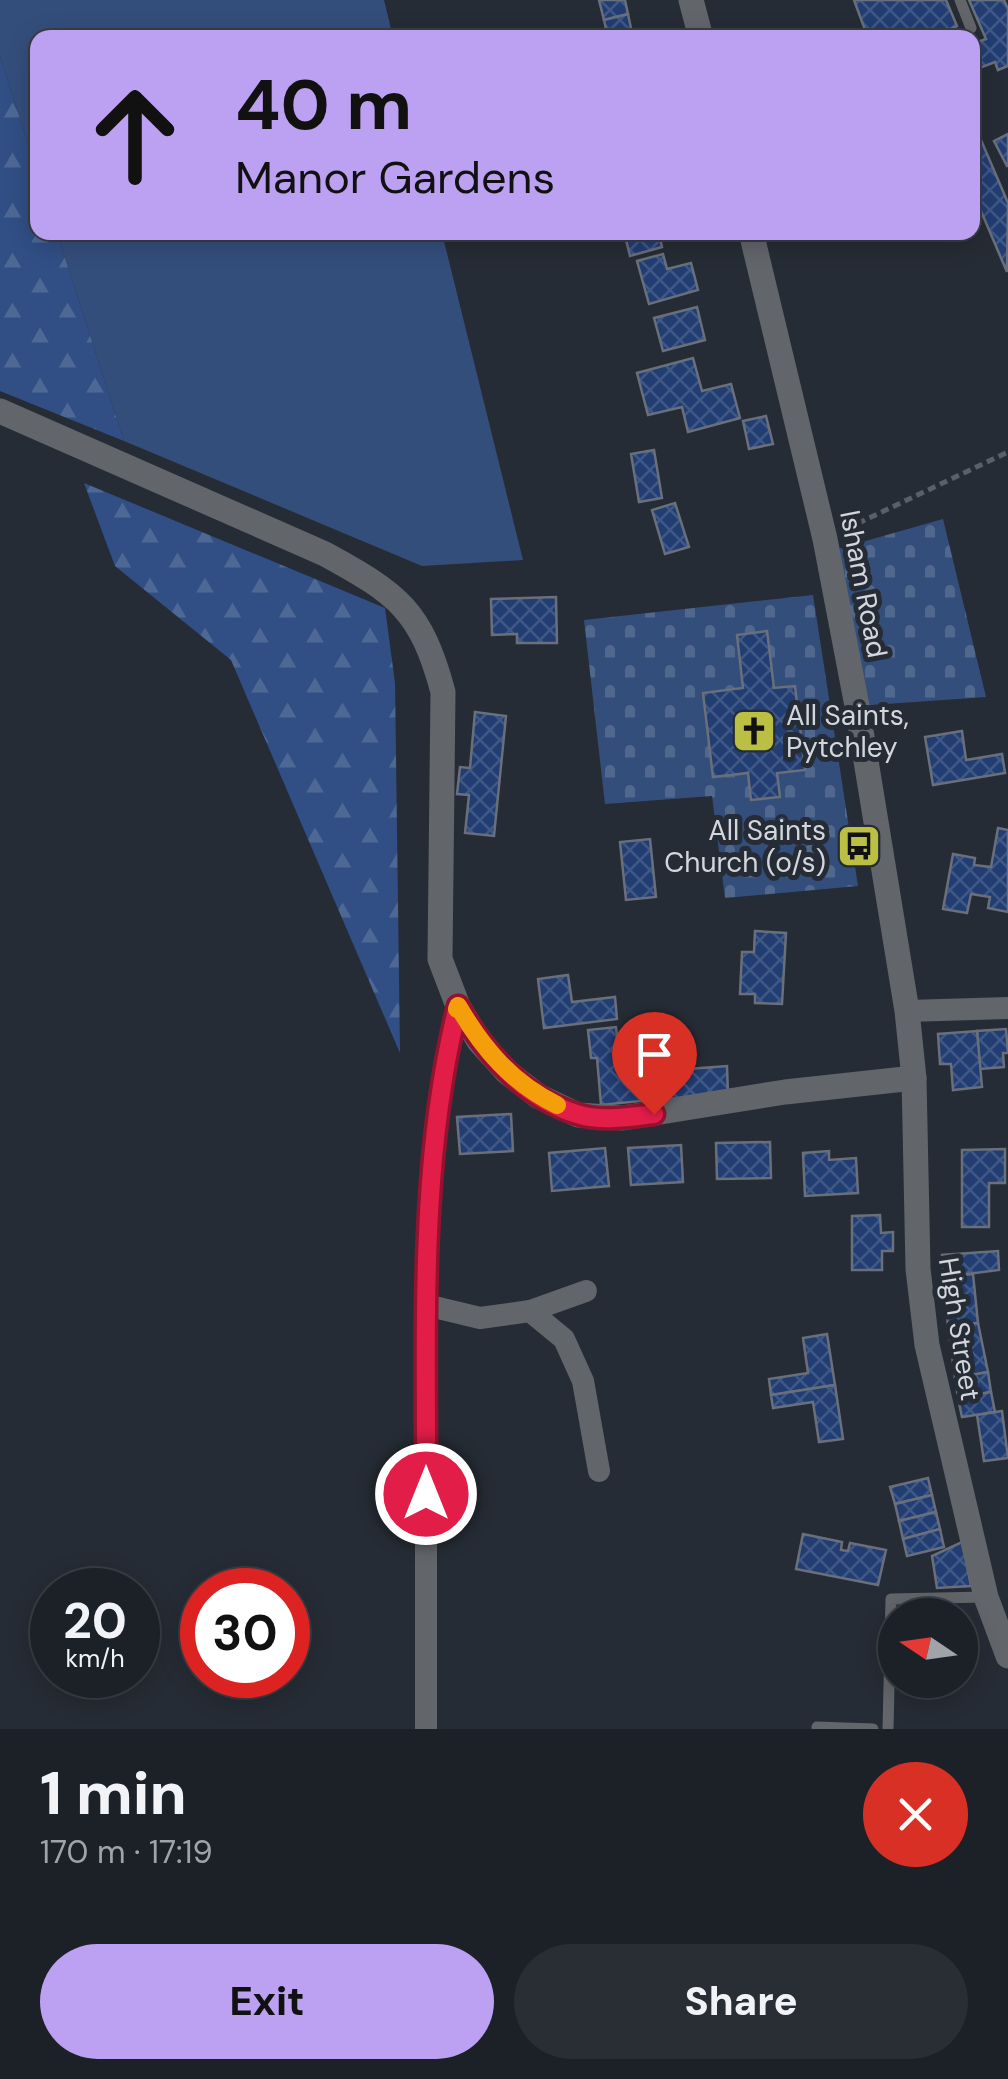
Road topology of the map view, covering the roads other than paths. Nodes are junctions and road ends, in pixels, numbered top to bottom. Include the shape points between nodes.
1 (691, 0) edge
2 (960, 0) edge
3 (971, 28) dead end
4 (699, 30) edge
5 (752, 240) edge
6 (0, 412) edge
7 (458, 1006) junction
8 (1008, 1008) edge
9 (908, 1011) junction
10 (914, 1078) junction
11 (586, 1291) dead end
12 (426, 1306) junction
13 (530, 1311) junction
14 (600, 1471) dead end
15 (986, 1597) junction
16 (1007, 1647) edge
17 (1008, 1656) edge
18 (817, 1726) edge
19 (426, 1729) edge
20 (873, 1729) edge
21 (888, 1729) edge

1 - 4 street
2 - 3 lane
5 - 9 street, Isham Road via 826,538
6 - 7 street via 326,554 375,582 416,619 443,692 440,959
7 - 10 street via 507,1072 578,1115 623,1118
7 - 12 street via 440,1086 427,1210
8 - 9 street
9 - 10 street, High Street
10 - 15 street, High Street via 926,1345
11 - 13 street
12 - 13 street via 480,1318
12 - 19 street
13 - 14 street via 564,1339 582,1381
15 - 16 street, High Street
15 - 21 lane via 891,1599
16 - 17 street, High Street
18 - 20 lane

